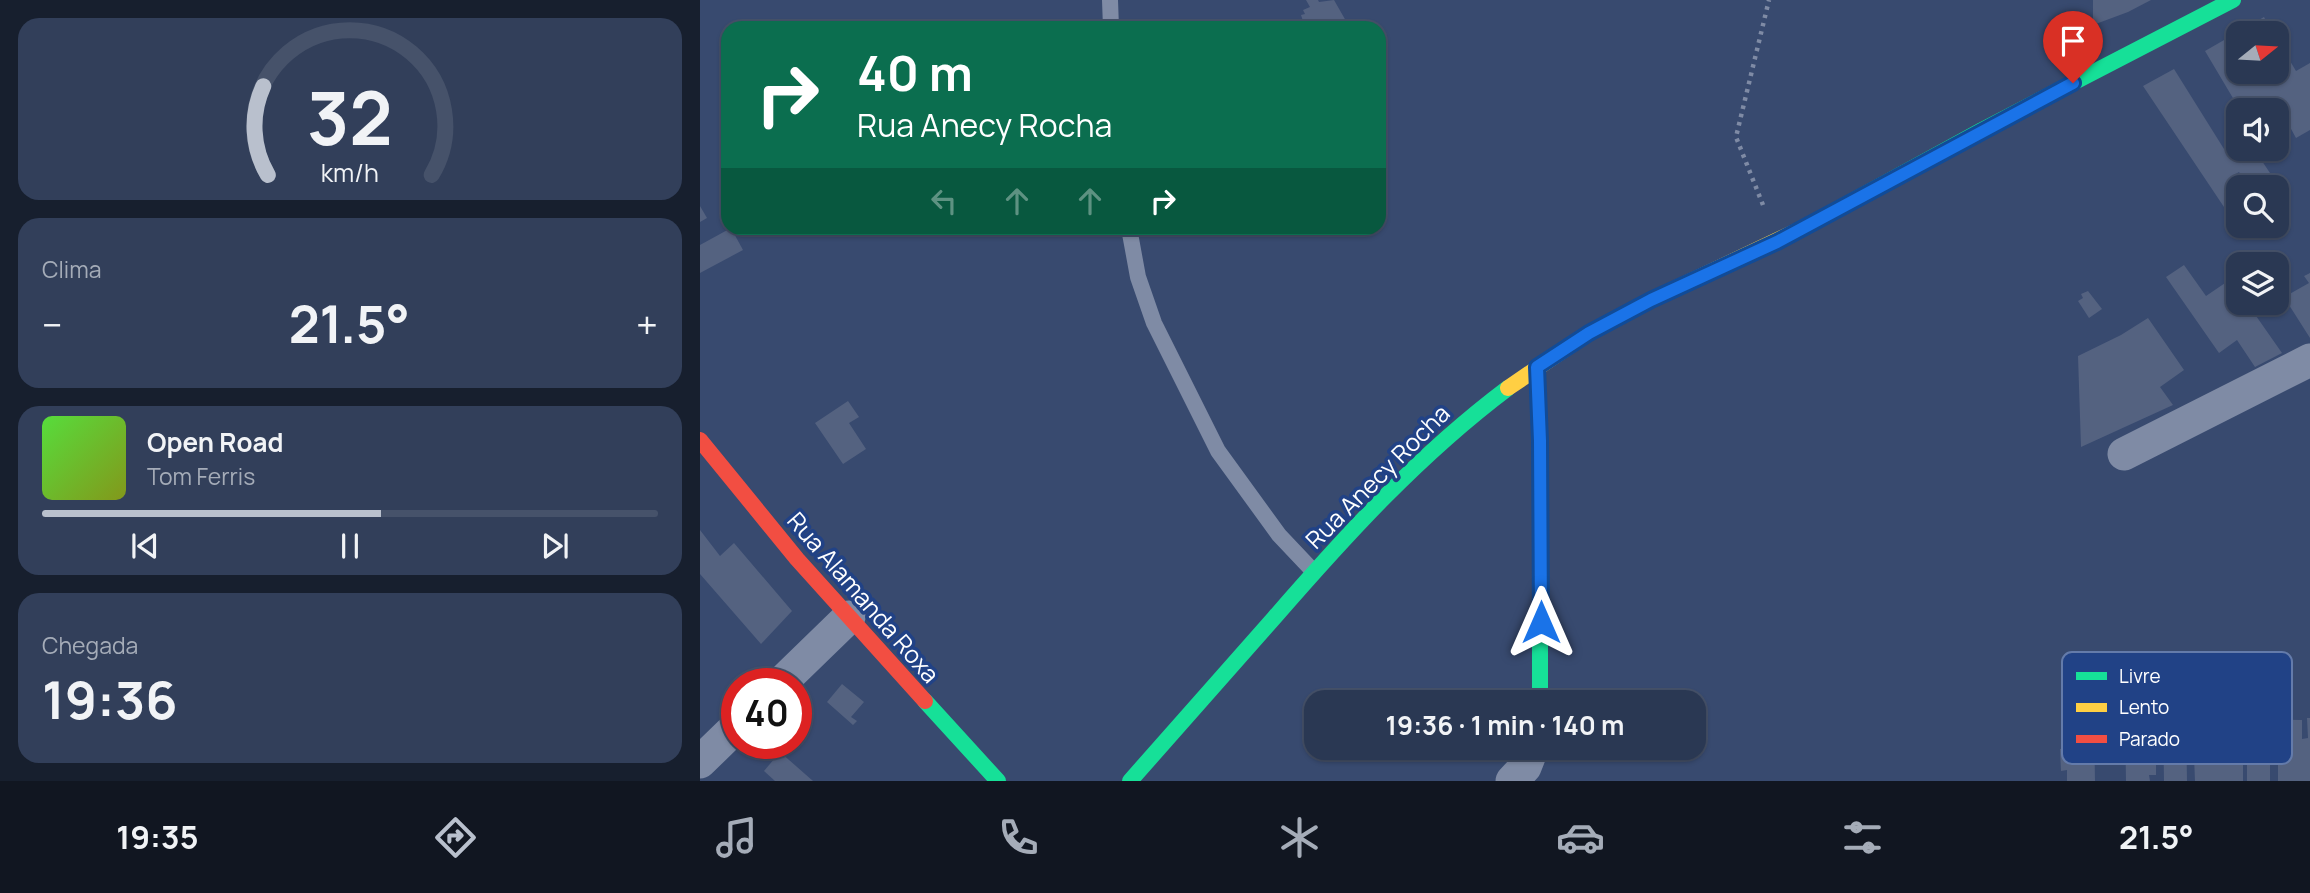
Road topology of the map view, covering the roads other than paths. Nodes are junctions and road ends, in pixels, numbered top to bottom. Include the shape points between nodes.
1 (1110, 0) edge
2 (2233, 0) edge
3 (1111, 21) edge
4 (1130, 235) edge
5 (2310, 360) edge
6 (1537, 367) junction
7 (700, 440) edge
8 (2124, 454) dead end
9 (1314, 572) junction
10 (849, 617) junction
11 (796, 668) edge
12 (1540, 690) edge
13 (721, 742) edge
14 (1528, 760) edge
15 (700, 762) edge
16 (998, 781) edge
17 (1130, 781) edge
18 (1511, 781) edge

1 - 3 lane
2 - 6 street, Rua Anecy Rocha via 1777,242 1638,307
4 - 9 lane via 1154,323 1218,451 1279,536
5 - 8 street
6 - 9 street, Rua Anecy Rocha via 1413,467
6 - 12 street
7 - 10 street, Rua Alamanda Roxa
9 - 17 street, Rua Anecy Rocha
10 - 11 street
10 - 16 street, Rua Alamanda Roxa
13 - 15 street
14 - 18 street

